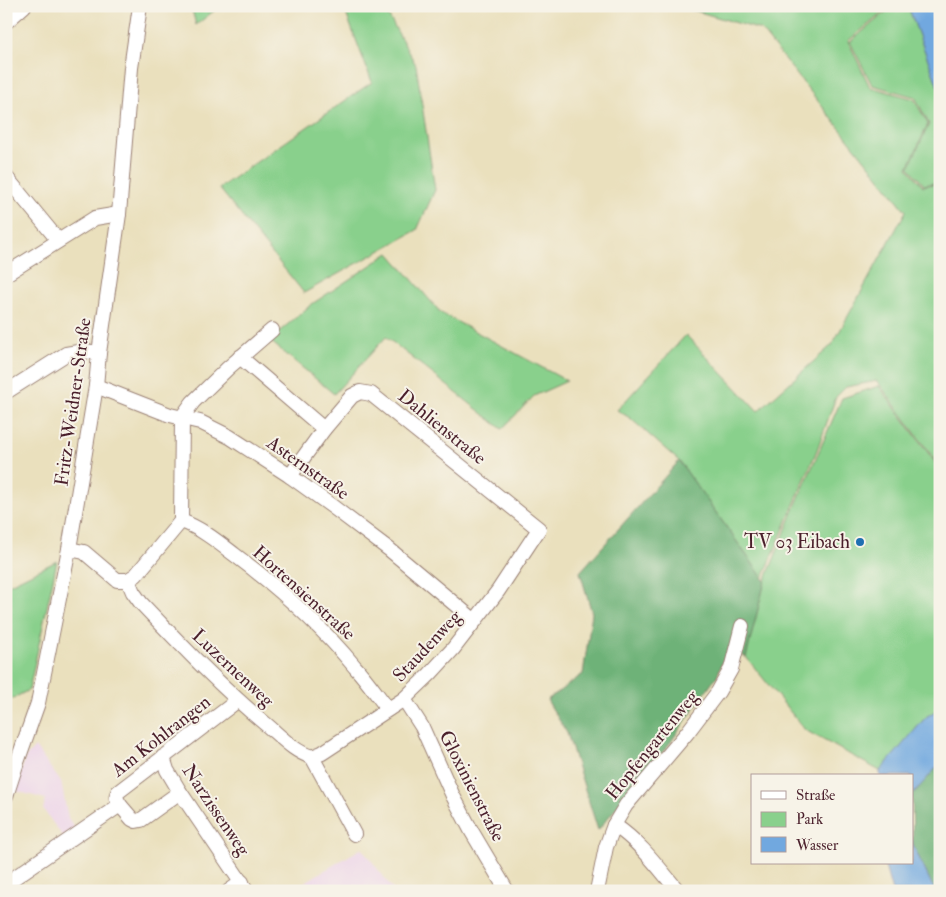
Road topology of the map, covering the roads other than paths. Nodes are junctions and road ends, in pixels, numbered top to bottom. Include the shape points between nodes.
1 (24, 6) edge
2 (140, 6) edge
3 (6, 22) edge
4 (6, 177) edge
5 (119, 214) junction
6 (58, 240) junction
7 (6, 274) edge
8 (272, 330) dead end
9 (99, 353) junction
10 (240, 357) junction
11 (96, 386) junction
12 (6, 392) edge
13 (182, 417) junction
14 (324, 429) junction
15 (290, 476) junction
16 (181, 520) junction
17 (539, 529) joint
18 (69, 549) junction
19 (128, 580) junction
20 (475, 622) junction
21 (742, 626) dead end
22 (404, 699) junction
23 (237, 701) junction
24 (388, 709) junction
25 (163, 757) junction
26 (312, 757) junction
27 (180, 792) junction
28 (6, 796) edge
29 (120, 805) junction
30 (614, 825) junction
31 (354, 834) dead end
32 (6, 885) edge
33 (245, 886) edge
34 (229, 891) edge
35 (507, 891) edge
36 (597, 891) edge
37 (678, 891) edge

1 - 3 street
2 - 5 street, Fritz-Weidner-Straße via 131,68
4 - 6 street
5 - 6 street via 94,218
5 - 9 street, Fritz-Weidner-Straße
6 - 7 street
8 - 10 street
9 - 11 street, Fritz-Weidner-Straße
9 - 12 street via 66,354
10 - 13 street via 193,402
10 - 14 street
11 - 13 street, Asternstraße
11 - 18 street, Fritz-Weidner-Straße
13 - 15 street, Asternstraße via 230,437
13 - 16 street
14 - 15 street, Dahlienstraße
14 - 17 street, Dahlienstraße via 352,396 360,392 370,394
15 - 20 street, Asternstraße via 390,550
16 - 19 street via 136,575
16 - 24 street, Hortensienstraße via 210,536 256,570 297,607 341,650
17 - 20 street, Staudenweg
18 - 19 street via 84,552 117,580
18 - 28 street, Fritz-Weidner-Straße via 38,703
19 - 23 street, Luzernenweg via 140,604
20 - 22 street, Staudenweg
21 - 30 street, Hopfengartenweg via 731,669 718,692 626,805
22 - 24 street, Staudenweg
22 - 35 street, Gloxinienstraße via 422,727 472,832
23 - 25 street, Am Kohlrangen
23 - 26 street, Luzernenweg via 294,748
24 - 26 street, Staudenweg
25 - 27 street, Narzissenweg
25 - 29 street, Am Kohlrangen via 118,792
26 - 31 street
27 - 29 street, Am Kohlrangen via 141,820 132,819
27 - 33 street, Narzissenweg
29 - 32 street, Am Kohlrangen
30 - 36 street, Hopfengartenweg
30 - 37 street via 640,846
33 - 34 street, Narzissenweg

